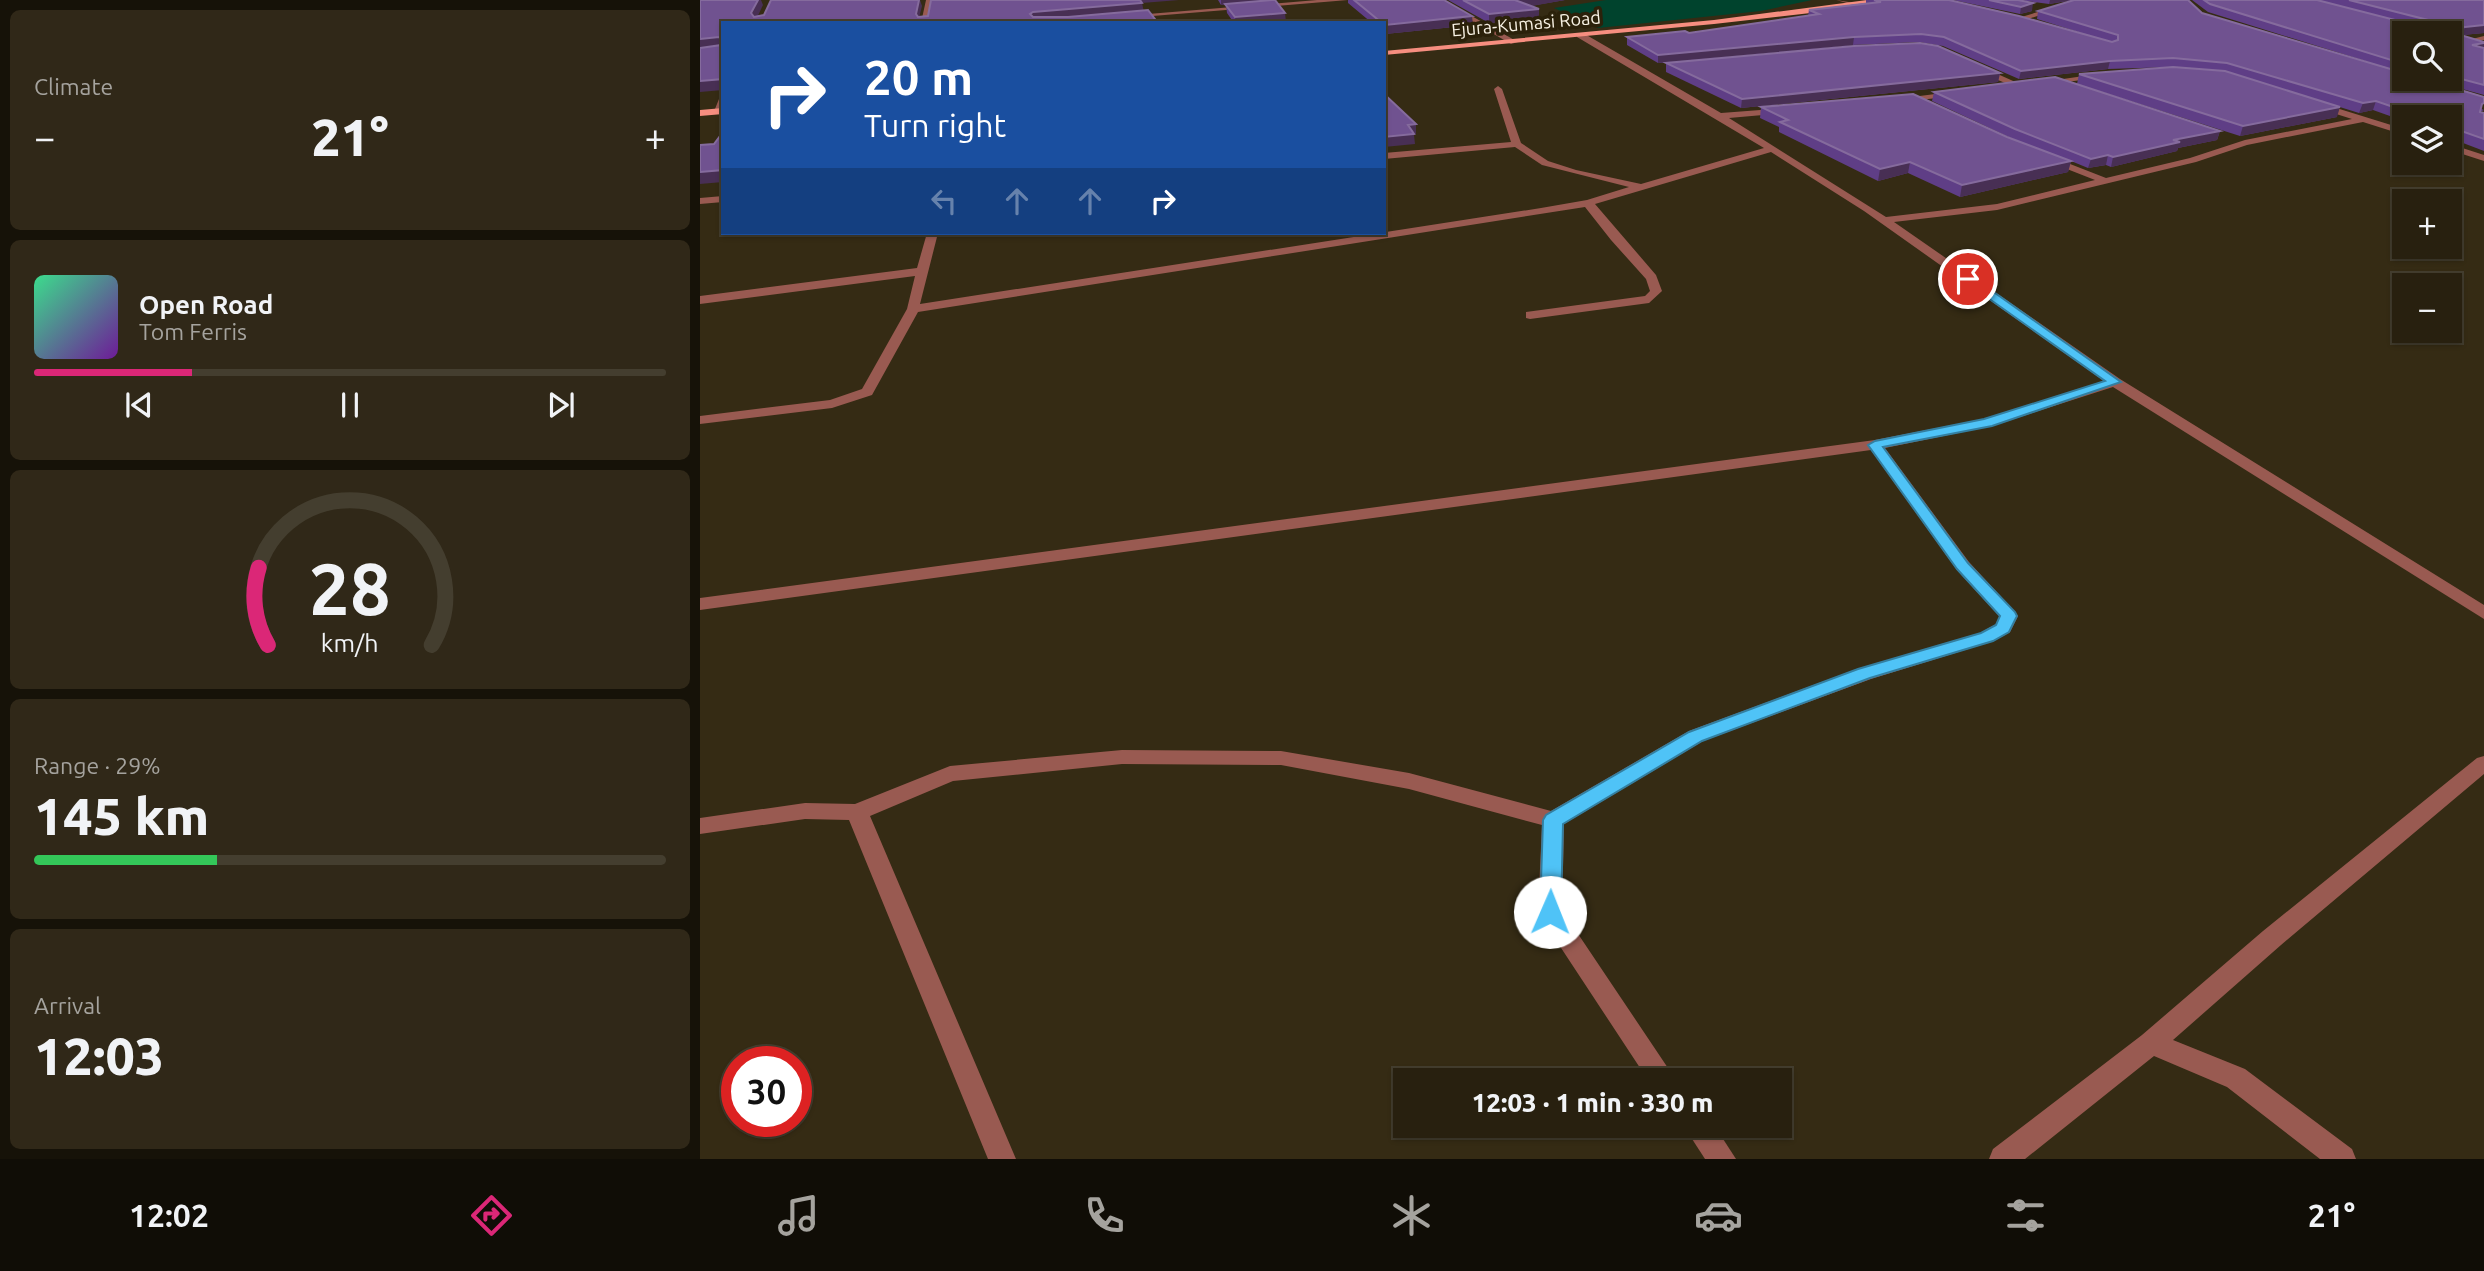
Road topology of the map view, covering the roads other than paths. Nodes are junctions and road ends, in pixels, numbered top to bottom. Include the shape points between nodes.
1 (929, 0) edge
2 (1345, 0) edge
3 (1438, 0) edge
4 (1839, 0) edge
5 (1879, 0) edge
6 (2084, 0) edge
7 (1858, 4) junction
8 (2029, 6) edge
9 (2051, 10) junction
10 (1121, 17) edge
11 (2006, 17) edge
12 (2019, 19) junction
13 (925, 21) edge
14 (2038, 24) edge
15 (1580, 35) junction
16 (2484, 38) edge
17 (1514, 42) junction
18 (2484, 46) edge
19 (1386, 53) edge
20 (1973, 66) edge
21 (2108, 74) edge
22 (2053, 81) junction
23 (2018, 85) junction
24 (1498, 89) dead end
25 (1992, 89) edge
26 (2078, 90) edge
27 (1965, 92) edge
28 (1913, 98) junction
29 (1885, 101) edge
30 (2312, 103) edge
31 (1802, 108) edge
32 (1937, 110) edge
33 (719, 112) edge
34 (700, 113) edge
35 (1719, 116) junction
36 (2363, 119) junction
37 (2392, 128) edge
38 (2232, 139) edge
39 (2245, 143) junction
40 (1517, 144) junction
41 (1772, 149) junction
42 (2462, 151) edge
43 (2033, 152) edge
44 (1386, 156) edge
45 (2484, 158) edge
46 (2105, 181) junction
47 (1641, 187) junction
48 (721, 199) edge
49 (700, 201) edge
50 (1588, 203) junction
51 (1884, 220) junction
52 (932, 235) edge
53 (1384, 235) edge
54 (1386, 235) edge
55 (923, 271) junction
56 (700, 300) edge
57 (913, 309) junction
58 (1530, 315) dead end
59 (2115, 382) junction
60 (700, 420) edge
61 (1875, 445) junction
62 (700, 604) edge
63 (2484, 613) edge
64 (2484, 763) edge
65 (857, 812) junction
66 (1553, 820) junction
67 (700, 826) edge
68 (2151, 1043) junction
69 (1655, 1068) edge
70 (1707, 1138) edge
71 (1002, 1159) edge
72 (1722, 1159) edge
73 (2003, 1159) edge
74 (2342, 1159) edge

1 - 13 street
2 - 10 street
3 - 17 street
4 - 7 street
5 - 7 main road, Ejura-Kumasi Road
6 - 9 street
7 - 15 main road, Ejura-Kumasi Road
8 - 9 street
9 - 12 street
11 - 12 street
12 - 14 street
15 - 17 main road, Ejura-Kumasi Road
15 - 35 street
16 - 18 street via 2464,41
17 - 19 main road, Ejura-Kumasi Road
20 - 23 street
21 - 22 street
22 - 23 street
22 - 26 street
23 - 25 street
24 - 40 street
27 - 28 street
28 - 29 street
28 - 32 street
30 - 36 street
31 - 35 street
33 - 34 main road
35 - 41 street
36 - 37 street
36 - 39 street
38 - 39 street
39 - 46 street
40 - 44 street
40 - 47 street via 1545,163
41 - 47 street
41 - 51 street
42 - 45 street
43 - 46 street
46 - 51 street via 1997,207
47 - 50 street
48 - 49 street
50 - 54 street
50 - 58 street via 1652,278 1656,291 1649,299
51 - 59 street
52 - 55 street
53 - 57 street
55 - 56 street
55 - 57 street
57 - 60 street via 867,392 832,404
59 - 61 street via 1987,423
59 - 63 street
61 - 62 street
61 - 66 street via 1963,566 2009,616 2003,628 1696,736
64 - 68 street
65 - 66 street via 950,774 1122,757 1281,758 1409,781
65 - 67 street via 805,811
65 - 71 street
66 - 69 street via 1550,912
68 - 73 street
68 - 74 street via 2236,1079
70 - 72 street

